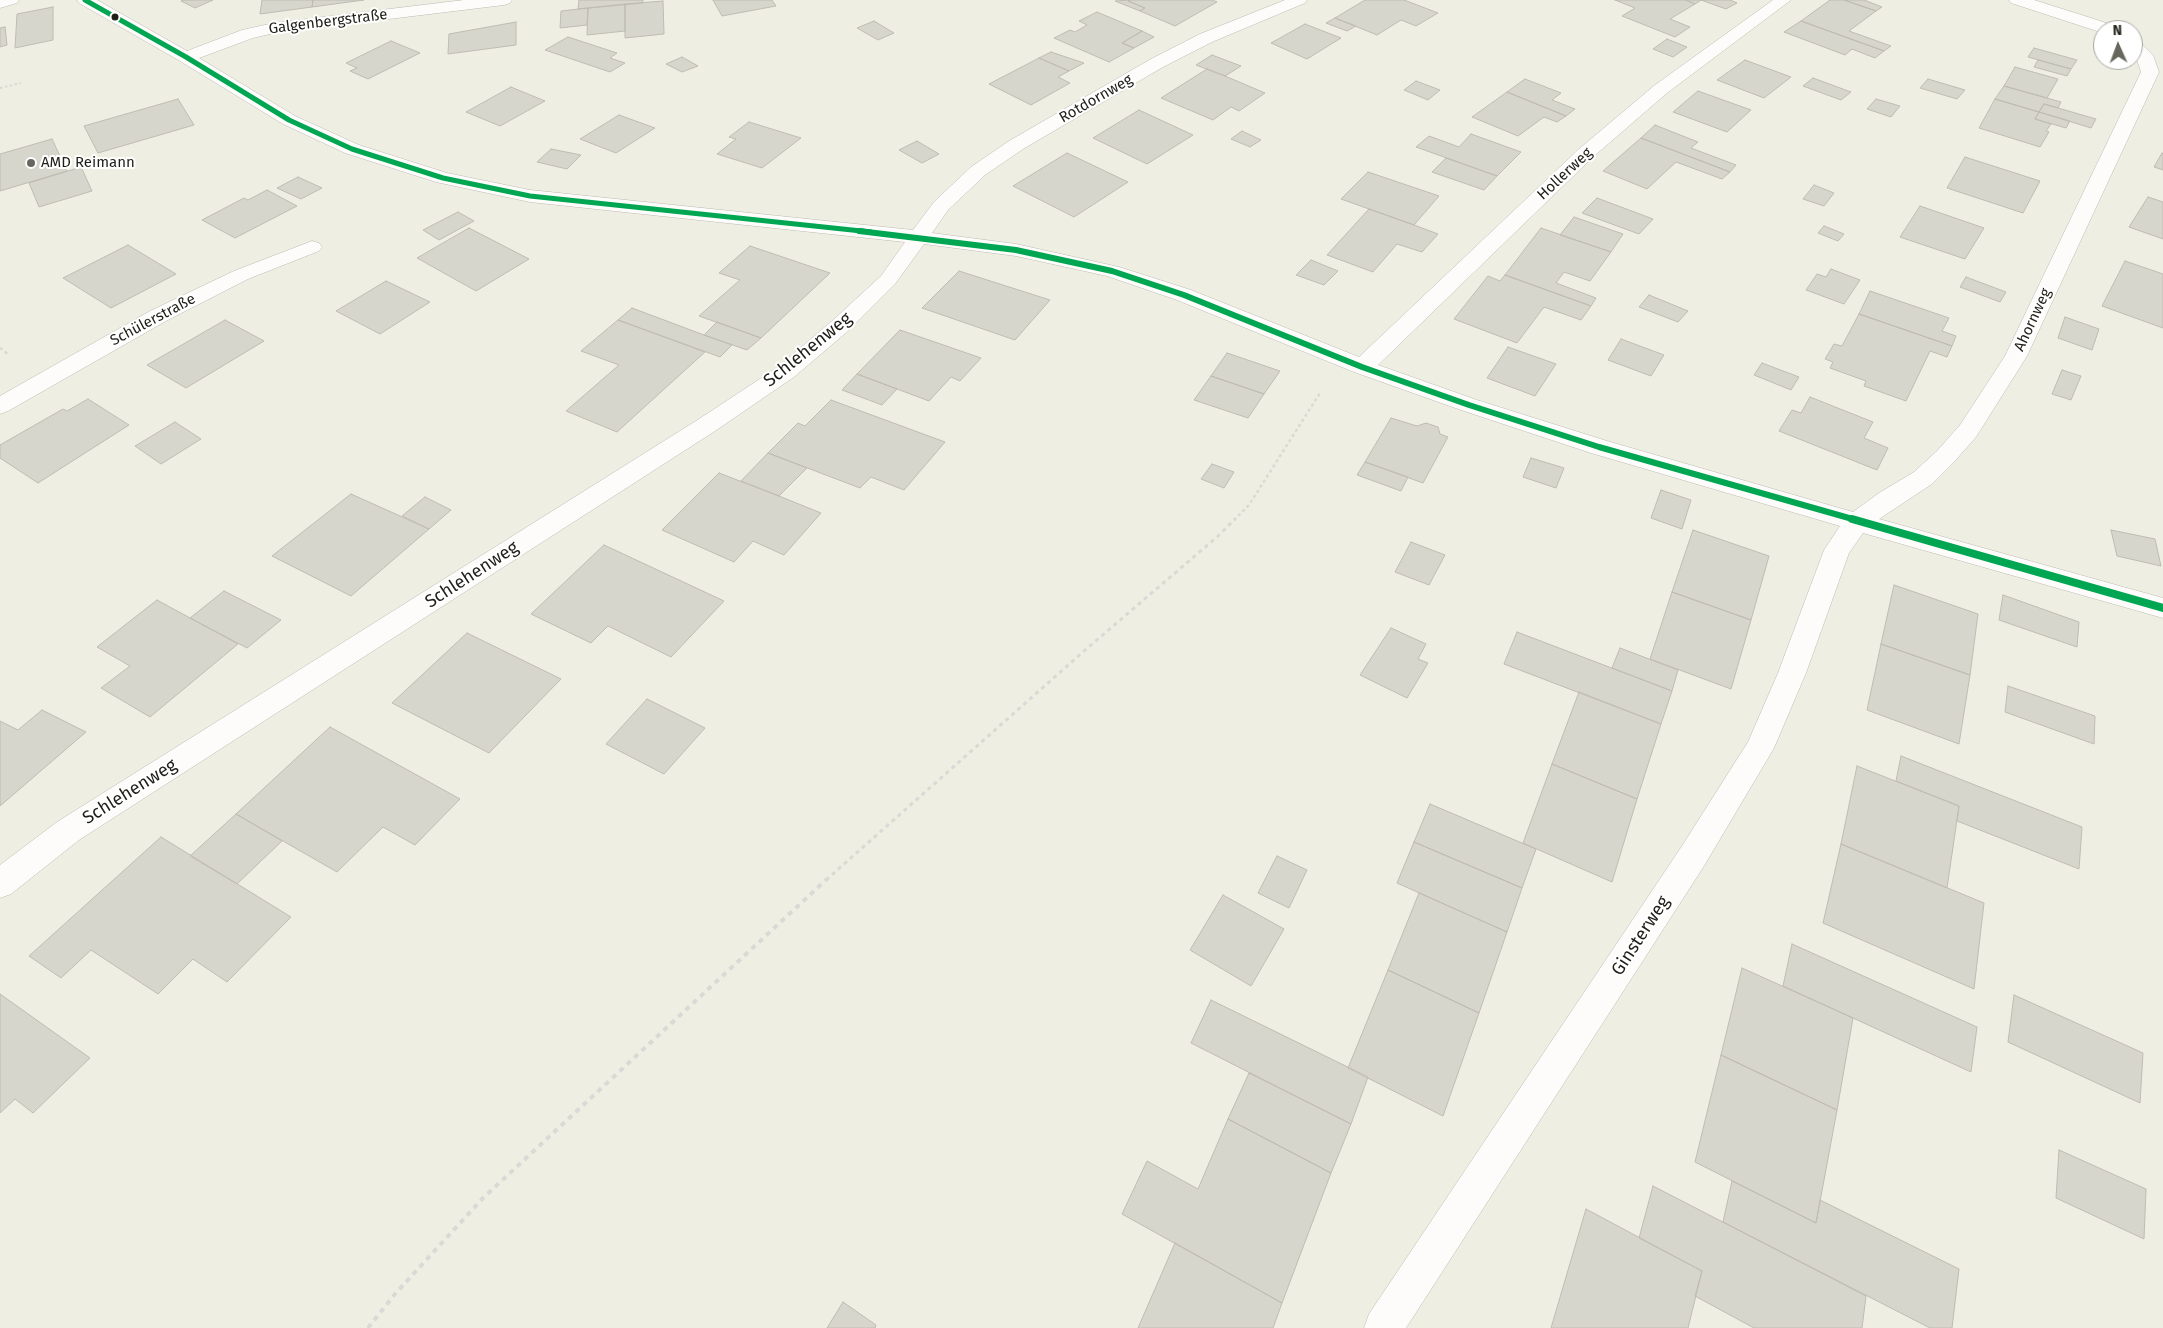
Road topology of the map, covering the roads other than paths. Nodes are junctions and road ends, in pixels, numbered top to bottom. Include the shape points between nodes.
1 (11, 0) edge
2 (85, 0) edge
3 (504, 0) edge
4 (1299, 0) edge
5 (1783, 0) edge
6 (2017, 0) edge
7 (0, 3) edge
8 (2093, 23) edge
9 (2143, 54) edge
10 (186, 57) junction
11 (2157, 74) edge
12 (919, 237) junction
13 (312, 247) dead end
14 (1352, 363) junction
15 (0, 406) edge
16 (1857, 522) junction
17 (2163, 608) edge
18 (0, 884) edge
19 (1383, 1328) edge

1 - 7 street
2 - 10 street
3 - 10 street, Galgenbergstraße via 274,28
4 - 12 street, Rotdornweg via 1206,38 1016,145 978,171 941,206
5 - 14 street, Hollerweg via 1661,89
6 - 8 street
9 - 11 street, Ahornweg
10 - 12 street via 289,120 352,149 443,178 530,196
11 - 16 street, Ahornweg via 2016,356 1968,431 1923,478
12 - 14 street via 1016,250 1112,271 1184,295
12 - 18 street, Schlehenweg via 888,280 786,372 68,830
13 - 15 street, Schülerstraße via 241,275 158,316
14 - 16 street via 1599,447
16 - 17 street
16 - 19 street, Ginsterweg via 1837,550 1792,673 1760,748 1693,856

